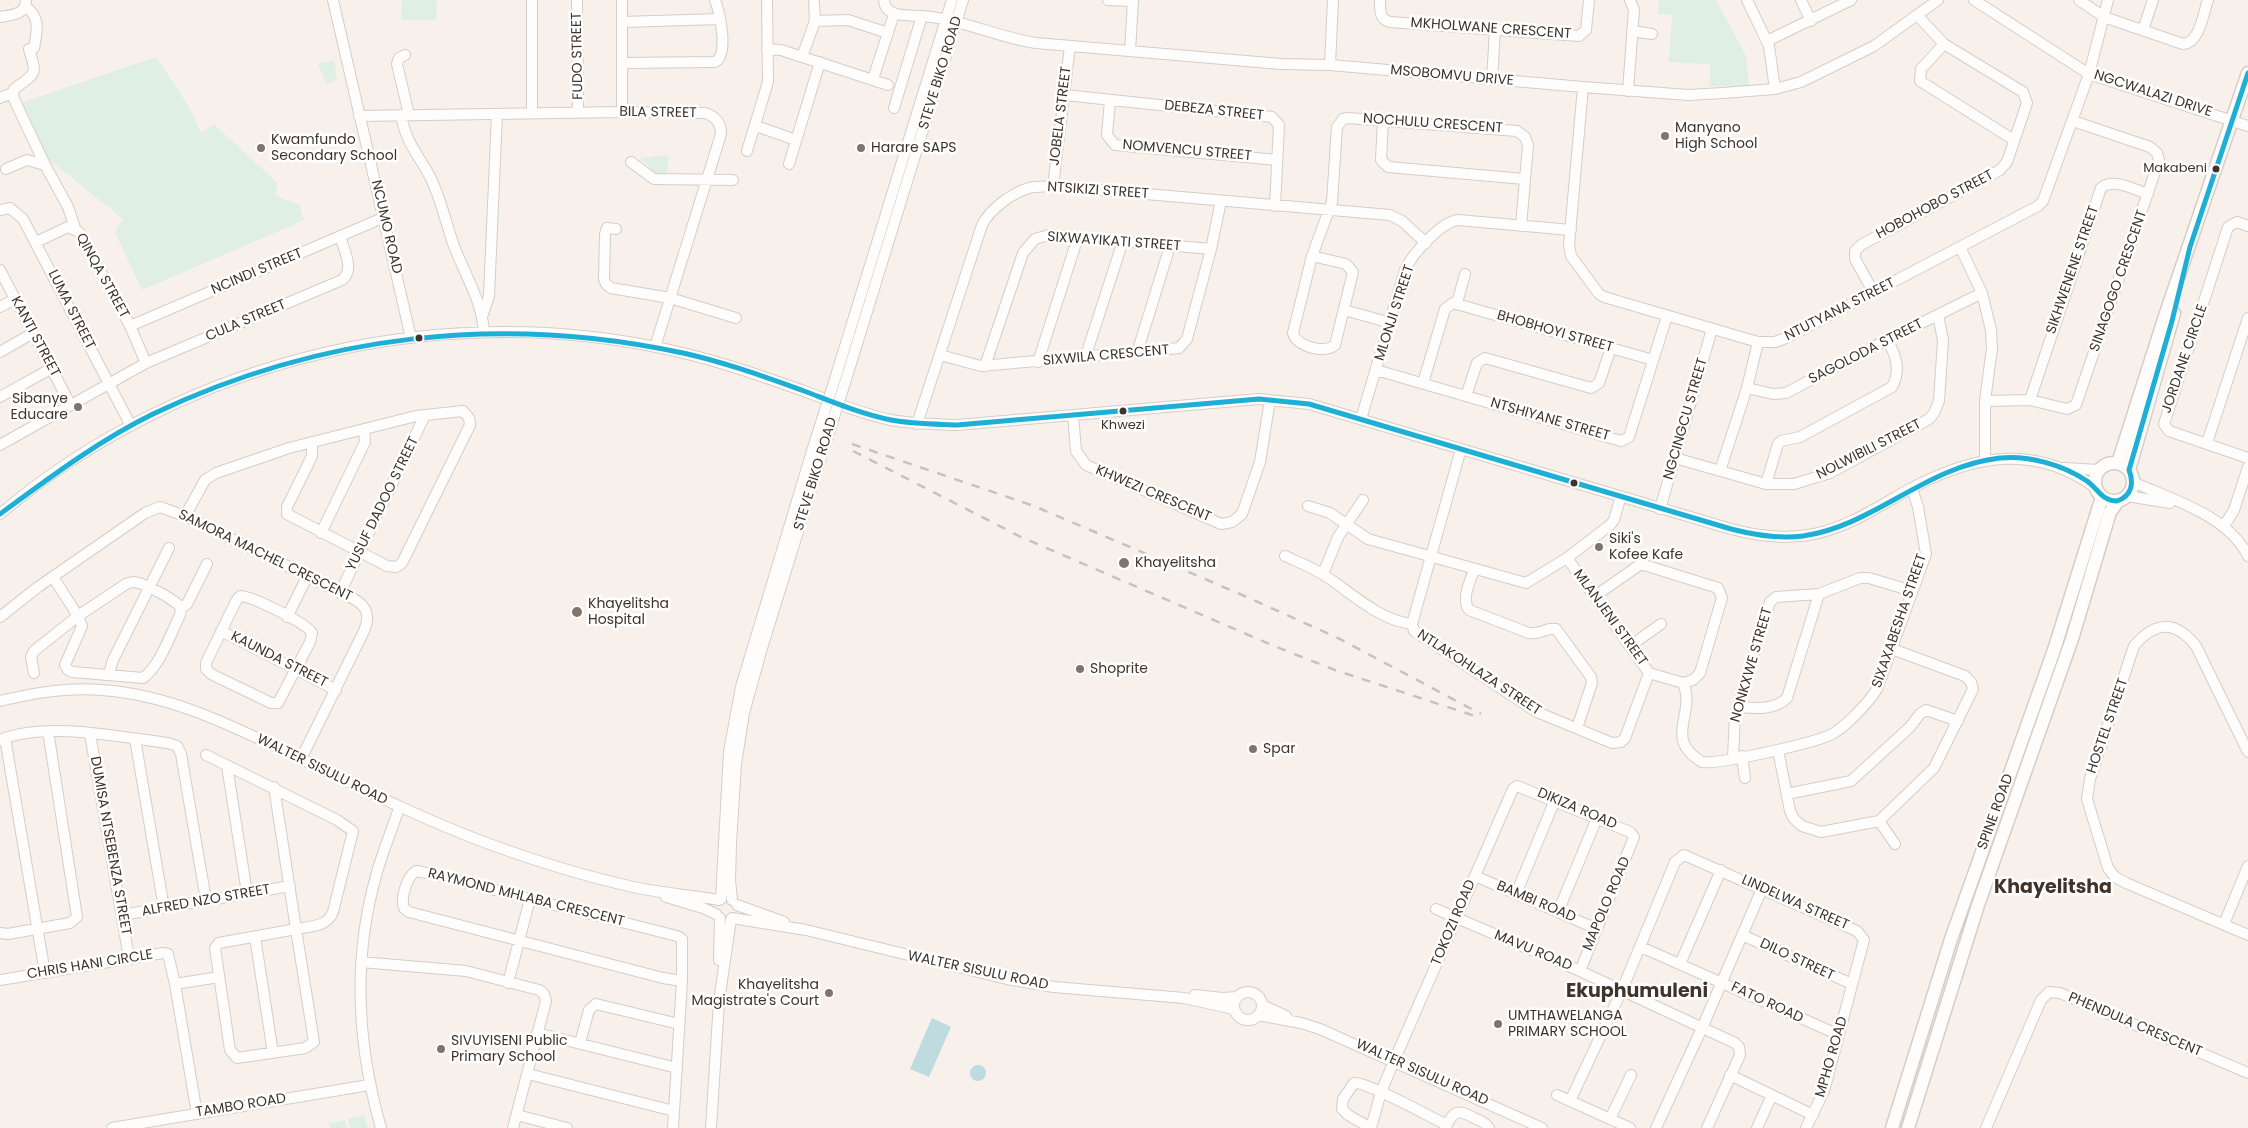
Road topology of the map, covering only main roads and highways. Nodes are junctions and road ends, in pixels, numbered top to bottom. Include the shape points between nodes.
1 (2248, 73) edge
2 (2190, 247) junction
3 (2118, 463) junction
4 (2131, 476) junction
5 (2099, 492) junction
6 (2122, 498) junction
7 (1892, 1128) edge
8 (1908, 1128) edge

1 - 2 main road, SPINE ROAD
2 - 3 main road, SPINE ROAD
2 - 4 main road, SPINE ROAD
3 - 4 main road
3 - 5 main road, SPINE ROAD via 2105,465 2099,470 2095,479
4 - 6 main road, SPINE ROAD
5 - 6 main road via 2111,501
5 - 7 main road, SPINE ROAD via 2054,650 1951,939
6 - 8 main road, SPINE ROAD via 2110,512 2072,639 1978,905

